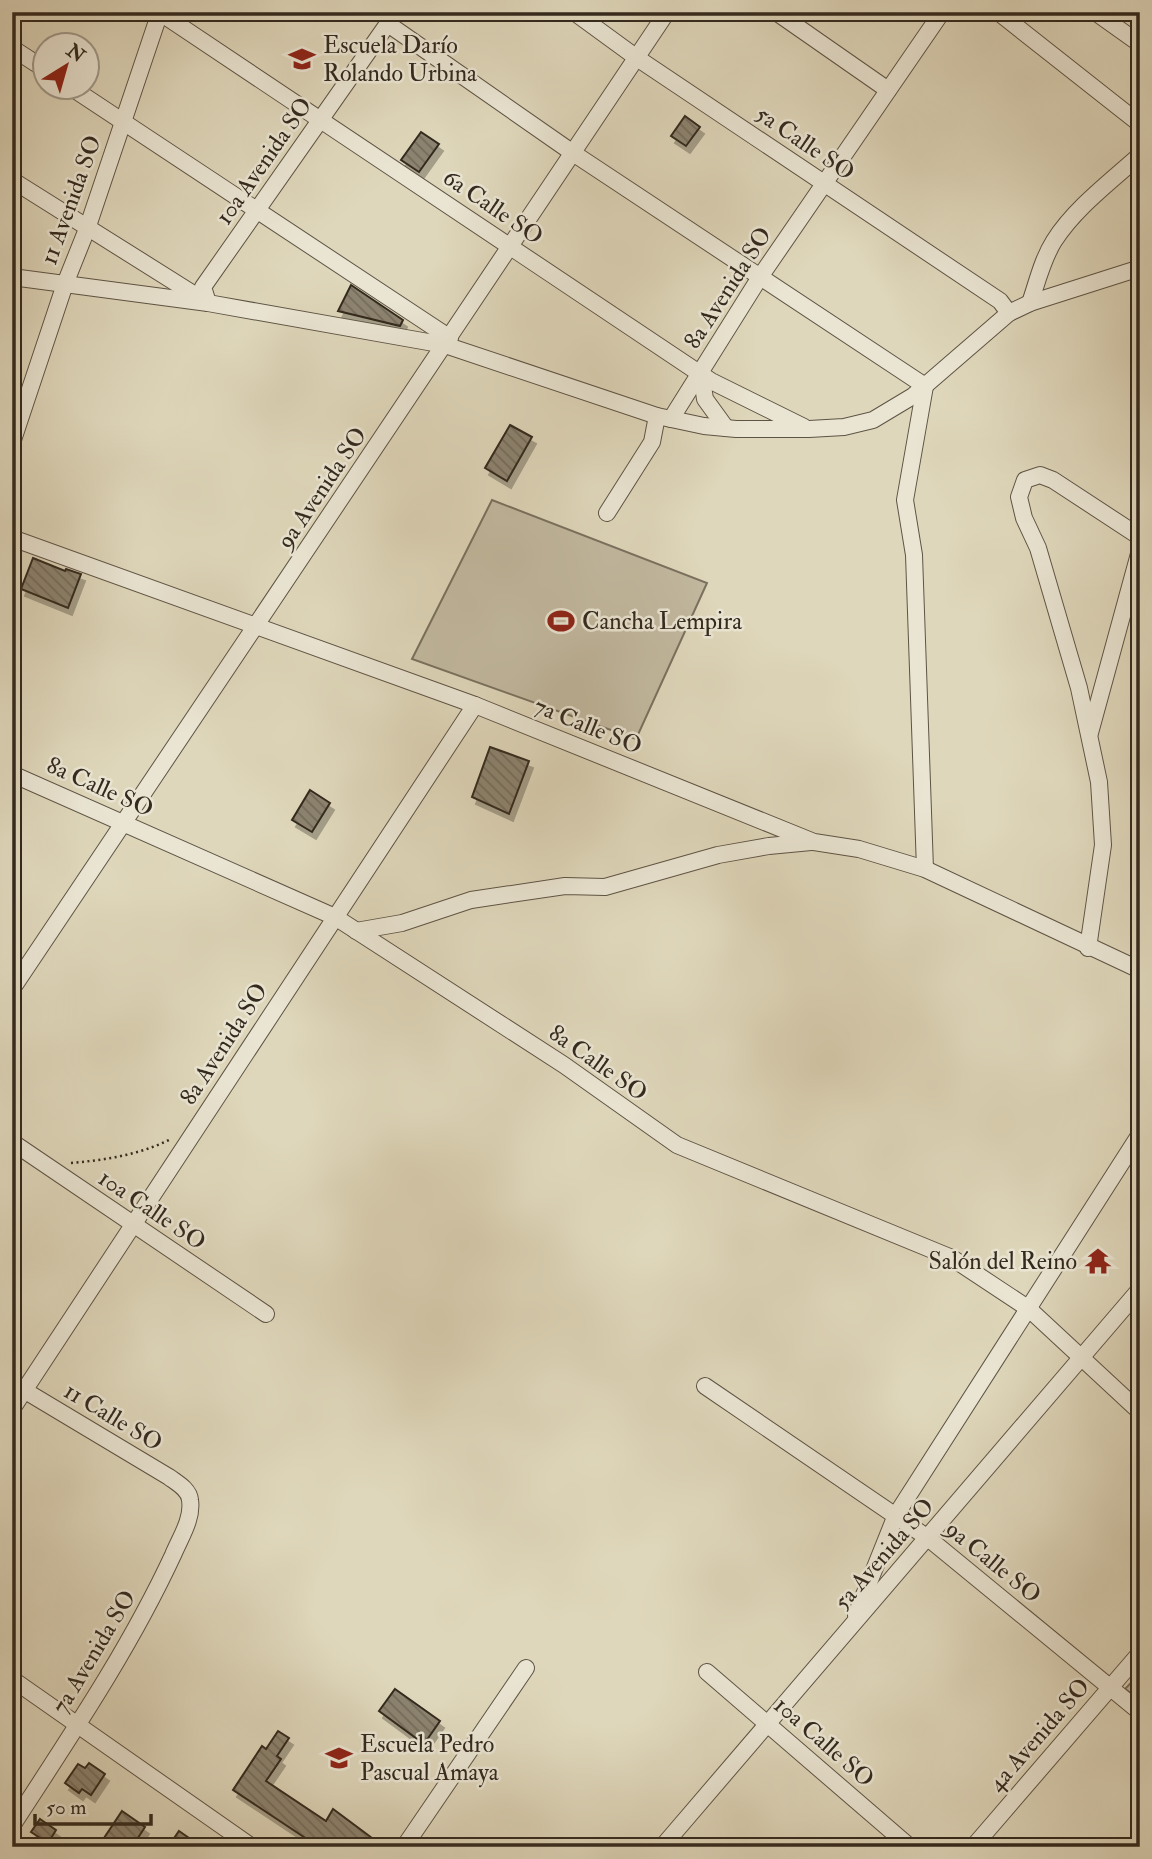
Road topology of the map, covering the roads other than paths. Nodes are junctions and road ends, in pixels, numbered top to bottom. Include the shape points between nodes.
1 (574, 12) edge
2 (667, 12) edge
3 (776, 12) edge
4 (942, 12) edge
5 (998, 12) edge
6 (1095, 12) edge
7 (160, 13) edge
8 (392, 18) edge
9 (1140, 44) edge
10 (12, 48) edge
11 (637, 58) junction
12 (32, 61) edge
13 (888, 90) junction
14 (94, 102) edge
15 (321, 120) junction
16 (123, 121) junction
17 (1140, 124) edge
18 (573, 153) junction
19 (1140, 155) edge
20 (12, 180) edge
21 (824, 183) junction
22 (257, 210) junction
23 (88, 229) junction
24 (511, 246) junction
25 (1140, 268) edge
26 (12, 277) edge
27 (760, 277) junction
28 (65, 284) junction
29 (208, 303) junction
30 (1030, 303) junction
31 (1009, 313) junction
32 (447, 342) junction
33 (701, 373) junction
34 (925, 386) junction
35 (664, 417) junction
36 (726, 428) junction
37 (808, 429) junction
38 (12, 443) edge
39 (607, 513) dead end
40 (1140, 537) edge
41 (12, 538) edge
42 (1140, 550) edge
43 (257, 625) junction
44 (475, 705) junction
45 (1089, 736) junction
46 (12, 774) edge
47 (125, 823) junction
48 (814, 842) junction
49 (925, 869) junction
50 (335, 917) junction
51 (356, 931) junction
52 (1088, 948) junction
53 (1140, 970) edge
54 (12, 989) edge
55 (1140, 1134) edge
56 (12, 1142) edge
57 (133, 1225) junction
58 (1140, 1289) edge
59 (1029, 1309) junction
60 (266, 1314) dead end
61 (1082, 1357) junction
62 (705, 1386) dead end
63 (18, 1387) edge
64 (12, 1409) edge
65 (1140, 1412) edge
66 (188, 1492) joint
67 (896, 1515) junction
68 (928, 1538) junction
69 (849, 1630) junction
70 (1140, 1654) edge
71 (526, 1668) dead end
72 (707, 1672) dead end
73 (12, 1679) edge
74 (1110, 1688) junction
75 (1140, 1712) edge
76 (79, 1724) junction
77 (769, 1724) junction
78 (12, 1826) edge
79 (252, 1847) edge
80 (404, 1847) edge
81 (662, 1847) edge
82 (910, 1847) edge
83 (973, 1847) edge

1 - 11 street, 5a Calle SO
2 - 11 street, 9a Avenida SO
3 - 13 street
4 - 13 street, 8a Avenida SO
5 - 17 street
6 - 9 street
7 - 15 street, 6a Calle SO
7 - 16 street, 11 Avenida SO
8 - 15 street, 10a Avenida SO
8 - 18 street
10 - 12 street
11 - 18 street, 9a Avenida SO
11 - 21 street, 5a Calle SO
13 - 21 street, 8a Avenida SO
14 - 16 street
15 - 22 street, 10a Avenida SO
15 - 24 street, 6a Calle SO
16 - 22 street
16 - 23 street, 11 Avenida SO
18 - 24 street, 9a Avenida SO
18 - 27 street
19 - 30 street via 1083,207 1053,242
20 - 23 street
21 - 27 street, 8a Avenida SO
21 - 31 street, 5a Calle SO via 1000,302
22 - 29 street, 10a Avenida SO via 203,287
22 - 32 street
23 - 28 street, 11 Avenida SO
23 - 29 street
24 - 32 street, 9a Avenida SO
24 - 33 street, 6a Calle SO
25 - 30 street
26 - 28 street
27 - 33 street, 8a Avenida SO
27 - 34 street
28 - 29 street
28 - 38 street, 11 Avenida SO
29 - 32 street
30 - 31 street
31 - 34 street
32 - 35 street
32 - 43 street, 9a Avenida SO
33 - 35 street, 8a Avenida SO
33 - 36 street via 705,399
33 - 37 street, 6a Calle SO
34 - 37 street via 873,420
34 - 49 street via 905,500 914,555
35 - 36 street
35 - 39 street, 8a Avenida SO
36 - 37 street
40 - 45 street via 1053,480 1040,475 1025,480 1019,497 1079,688
41 - 43 street, 7a Calle SO
42 - 45 street
43 - 44 street, 7a Calle SO
43 - 47 street, 9a Avenida SO
44 - 48 street, 7a Calle SO
44 - 50 street, 8a Avenida SO
45 - 52 street via 1099,782 1103,845
46 - 47 street, 8a Calle SO
47 - 50 street, 8a Calle SO
47 - 54 street, 9a Avenida SO
48 - 49 street, 7a Calle SO via 859,849
48 - 51 street via 718,855 606,887 565,886 471,900 402,923
49 - 52 street, 7a Calle SO
50 - 51 street, 8a Calle SO
50 - 57 street, 8a Avenida SO
51 - 59 street, 8a Calle SO via 564,1065 677,1145 952,1258
52 - 53 street, 7a Calle SO
55 - 59 street
56 - 57 street, 10a Calle SO
57 - 60 street, 10a Calle SO
57 - 63 street, 8a Avenida SO
58 - 61 street, 5a Avenida SO
59 - 61 street, 8a Calle SO
59 - 67 street
61 - 65 street, 8a Calle SO
61 - 68 street, 5a Avenida SO
62 - 67 street, 9a Calle SO
63 - 64 street, 8a Avenida SO
63 - 66 street, 11 Calle SO
66 - 76 street, 7a Avenida SO via 187,1525 159,1584
67 - 68 street, 9a Calle SO
67 - 69 street
68 - 69 street, 5a Avenida SO
68 - 74 street, 9a Calle SO
69 - 77 street, 5a Avenida SO
70 - 74 street, 4a Avenida SO
71 - 80 street
72 - 77 street, 10a Calle SO
73 - 76 street
74 - 75 street, 9a Calle SO
74 - 83 street, 4a Avenida SO
76 - 78 street, 7a Avenida SO
76 - 79 street
77 - 81 street, 5a Avenida SO
77 - 82 street, 10a Calle SO

